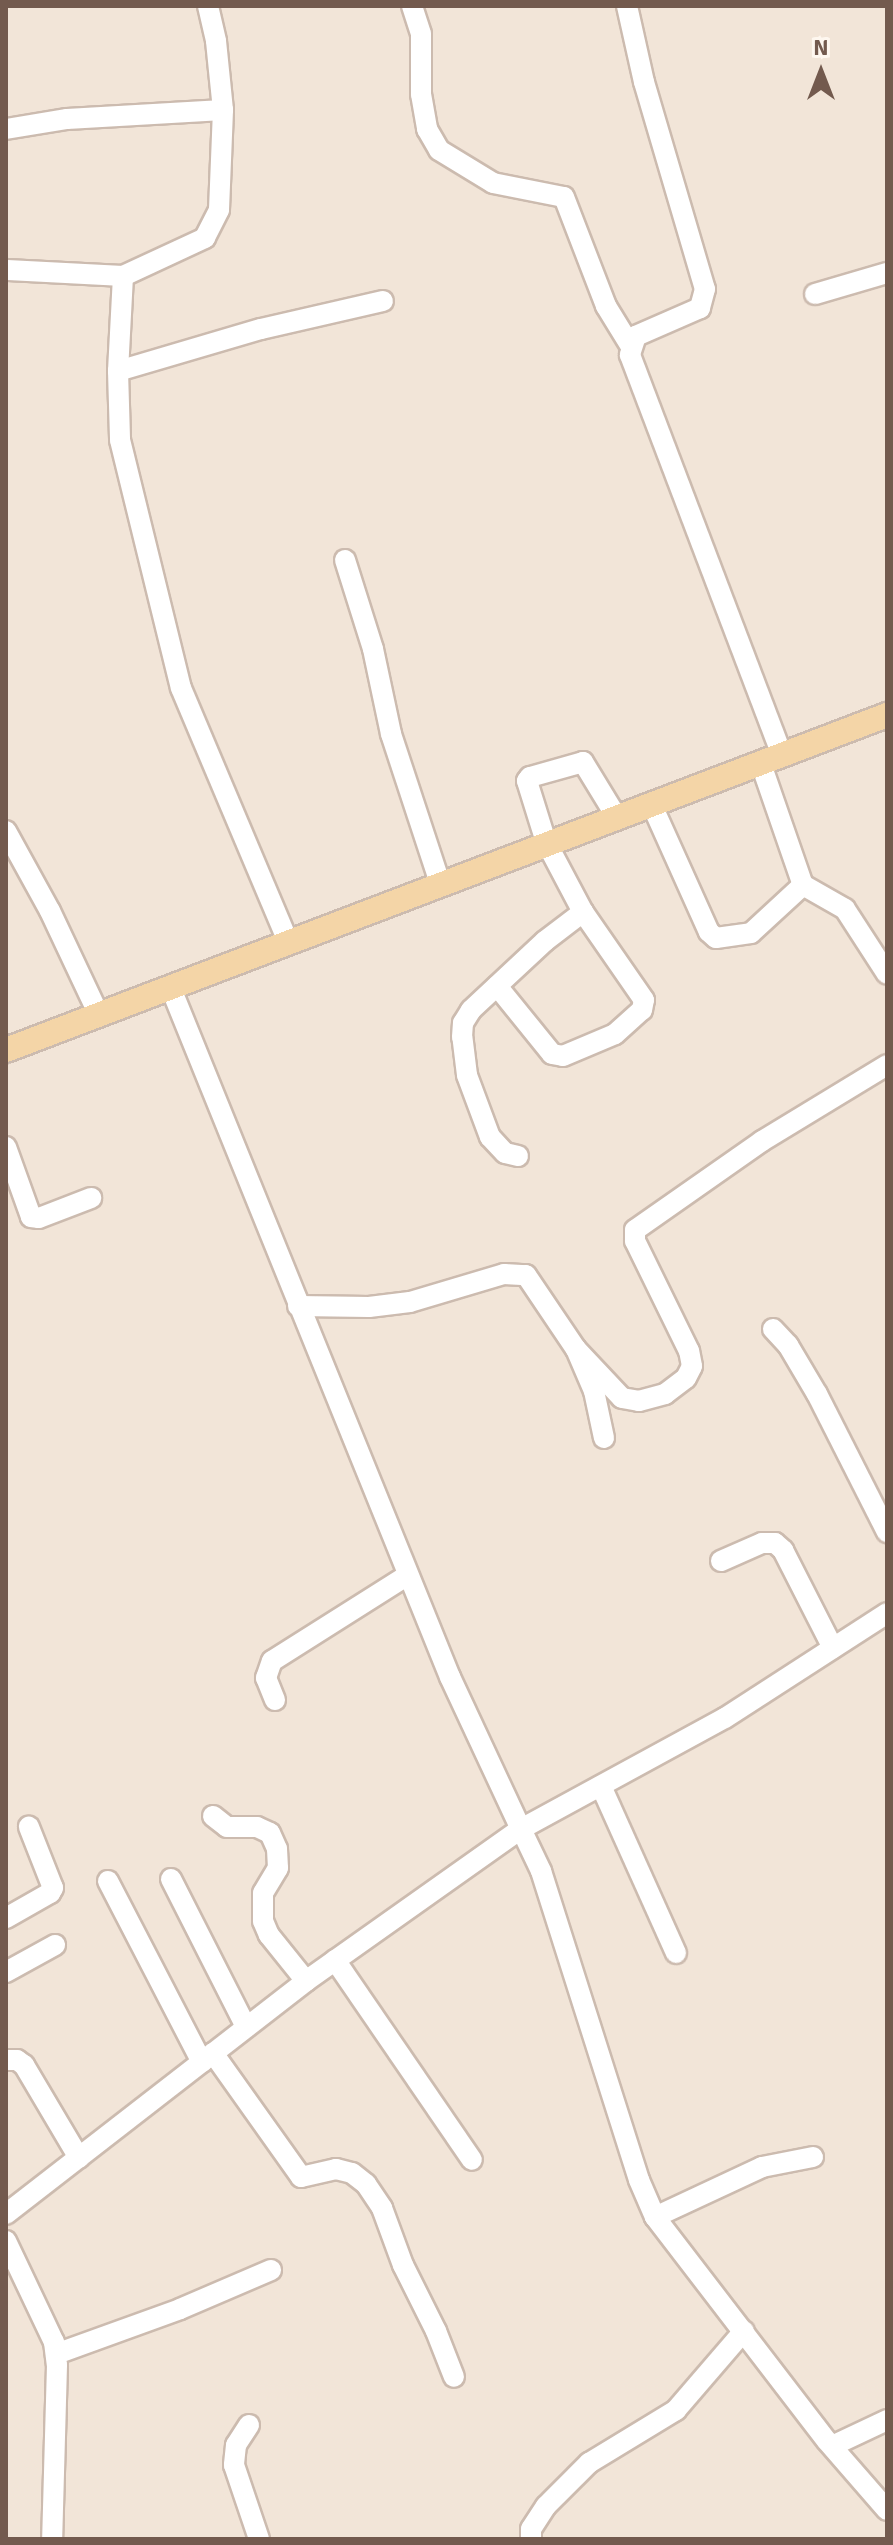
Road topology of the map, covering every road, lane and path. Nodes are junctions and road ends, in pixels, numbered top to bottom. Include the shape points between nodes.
1 (208, 6) edge
2 (412, 6) edge
3 (627, 6) edge
4 (223, 110) junction
5 (6, 129) edge
6 (6, 270) edge
7 (887, 273) edge
8 (123, 276) junction
9 (815, 294) dead end
10 (383, 301) dead end
11 (630, 345) junction
12 (118, 371) junction
13 (345, 560) dead end
14 (887, 715) edge
15 (772, 760) junction
16 (651, 803) junction
17 (616, 816) junction
18 (6, 831) edge
19 (546, 842) junction
20 (440, 883) junction
21 (803, 885) junction
22 (583, 912) junction
23 (288, 941) junction
24 (887, 974) edge
25 (170, 986) junction
26 (497, 986) junction
27 (99, 1015) junction
28 (6, 1050) edge
29 (887, 1065) edge
30 (6, 1147) edge
31 (518, 1156) dead end
32 (91, 1198) dead end
33 (298, 1306) junction
34 (773, 1329) dead end
35 (576, 1349) junction
36 (604, 1438) dead end
37 (887, 1532) edge
38 (721, 1561) dead end
39 (408, 1575) junction
40 (887, 1613) edge
41 (833, 1648) junction
42 (275, 1700) dead end
43 (601, 1786) junction
44 (213, 1816) dead end
45 (29, 1827) dead end
46 (521, 1829) junction
47 (171, 1879) dead end
48 (108, 1881) dead end
49 (6, 1918) edge
50 (55, 1945) dead end
51 (676, 1953) dead end
52 (335, 1960) junction
53 (6, 1972) edge
54 (306, 1981) junction
55 (246, 2027) junction
56 (208, 2057) junction
57 (6, 2060) edge
58 (813, 2157) dead end
59 (79, 2158) junction
60 (472, 2160) dead end
61 (6, 2214) edge
62 (655, 2217) junction
63 (6, 2241) edge
64 (271, 2270) dead end
65 (744, 2331) junction
66 (56, 2354) junction
67 (454, 2377) dead end
68 (887, 2420) edge
69 (249, 2425) dead end
70 (832, 2446) junction
71 (887, 2510) edge
72 (52, 2539) edge
73 (259, 2539) edge
74 (531, 2539) edge

1 - 4 street
2 - 11 street via 421,34 427,129 439,150 493,183 564,197 606,306
3 - 11 street via 705,289 700,308 636,336
4 - 5 street via 67,119
4 - 8 street via 221,181 215,220 205,238
6 - 8 street
7 - 9 street
8 - 12 street
10 - 12 street via 261,329
11 - 15 street
12 - 23 street via 120,440 170,657
13 - 20 street via 373,649 391,734
14 - 15 main road
15 - 16 main road
15 - 21 street
16 - 17 main road
16 - 21 street via 716,938 751,933
17 - 19 main road
17 - 19 street via 583,762 530,777 527,787
18 - 27 street
19 - 20 main road
19 - 22 street
20 - 23 main road
21 - 24 street via 845,909
22 - 26 street
22 - 26 street via 644,1000 642,1010 615,1034 563,1056 552,1054
23 - 25 main road
25 - 27 main road
25 - 33 street
26 - 31 street via 471,1010 462,1037 467,1075 490,1137 505,1153
27 - 28 main road
29 - 35 street via 762,1141 635,1230 635,1241 689,1351 692,1366 686,1378 665,1394 639,1401 622,1398
30 - 32 street via 31,1217
33 - 35 street via 410,1302 520,1273 533,1280
33 - 39 street
34 - 37 street via 817,1394
35 - 36 street via 594,1391
38 - 41 street via 762,1543 775,1543
39 - 42 street via 272,1661 266,1678
39 - 46 street
40 - 41 street
41 - 43 street via 725,1718
43 - 46 street
43 - 51 street
44 - 54 street via 227,1827 257,1827 270,1833 278,1868 263,1893 263,1921
45 - 49 street via 53,1888
46 - 52 street
46 - 62 street via 541,1871
47 - 55 street
48 - 56 street
50 - 53 street
52 - 54 street
52 - 60 street
54 - 55 street
55 - 56 street
56 - 59 street
56 - 67 street via 301,2177 336,2169 366,2184 382,2208
57 - 59 street via 24,2065
58 - 62 street via 762,2167
59 - 61 street
62 - 65 street
63 - 66 street via 51,2329
64 - 66 street
65 - 70 street
65 - 74 street via 676,2410 589,2463 546,2506 531,2529
66 - 72 street
68 - 70 street
69 - 73 street via 236,2445 234,2465
70 - 71 street

